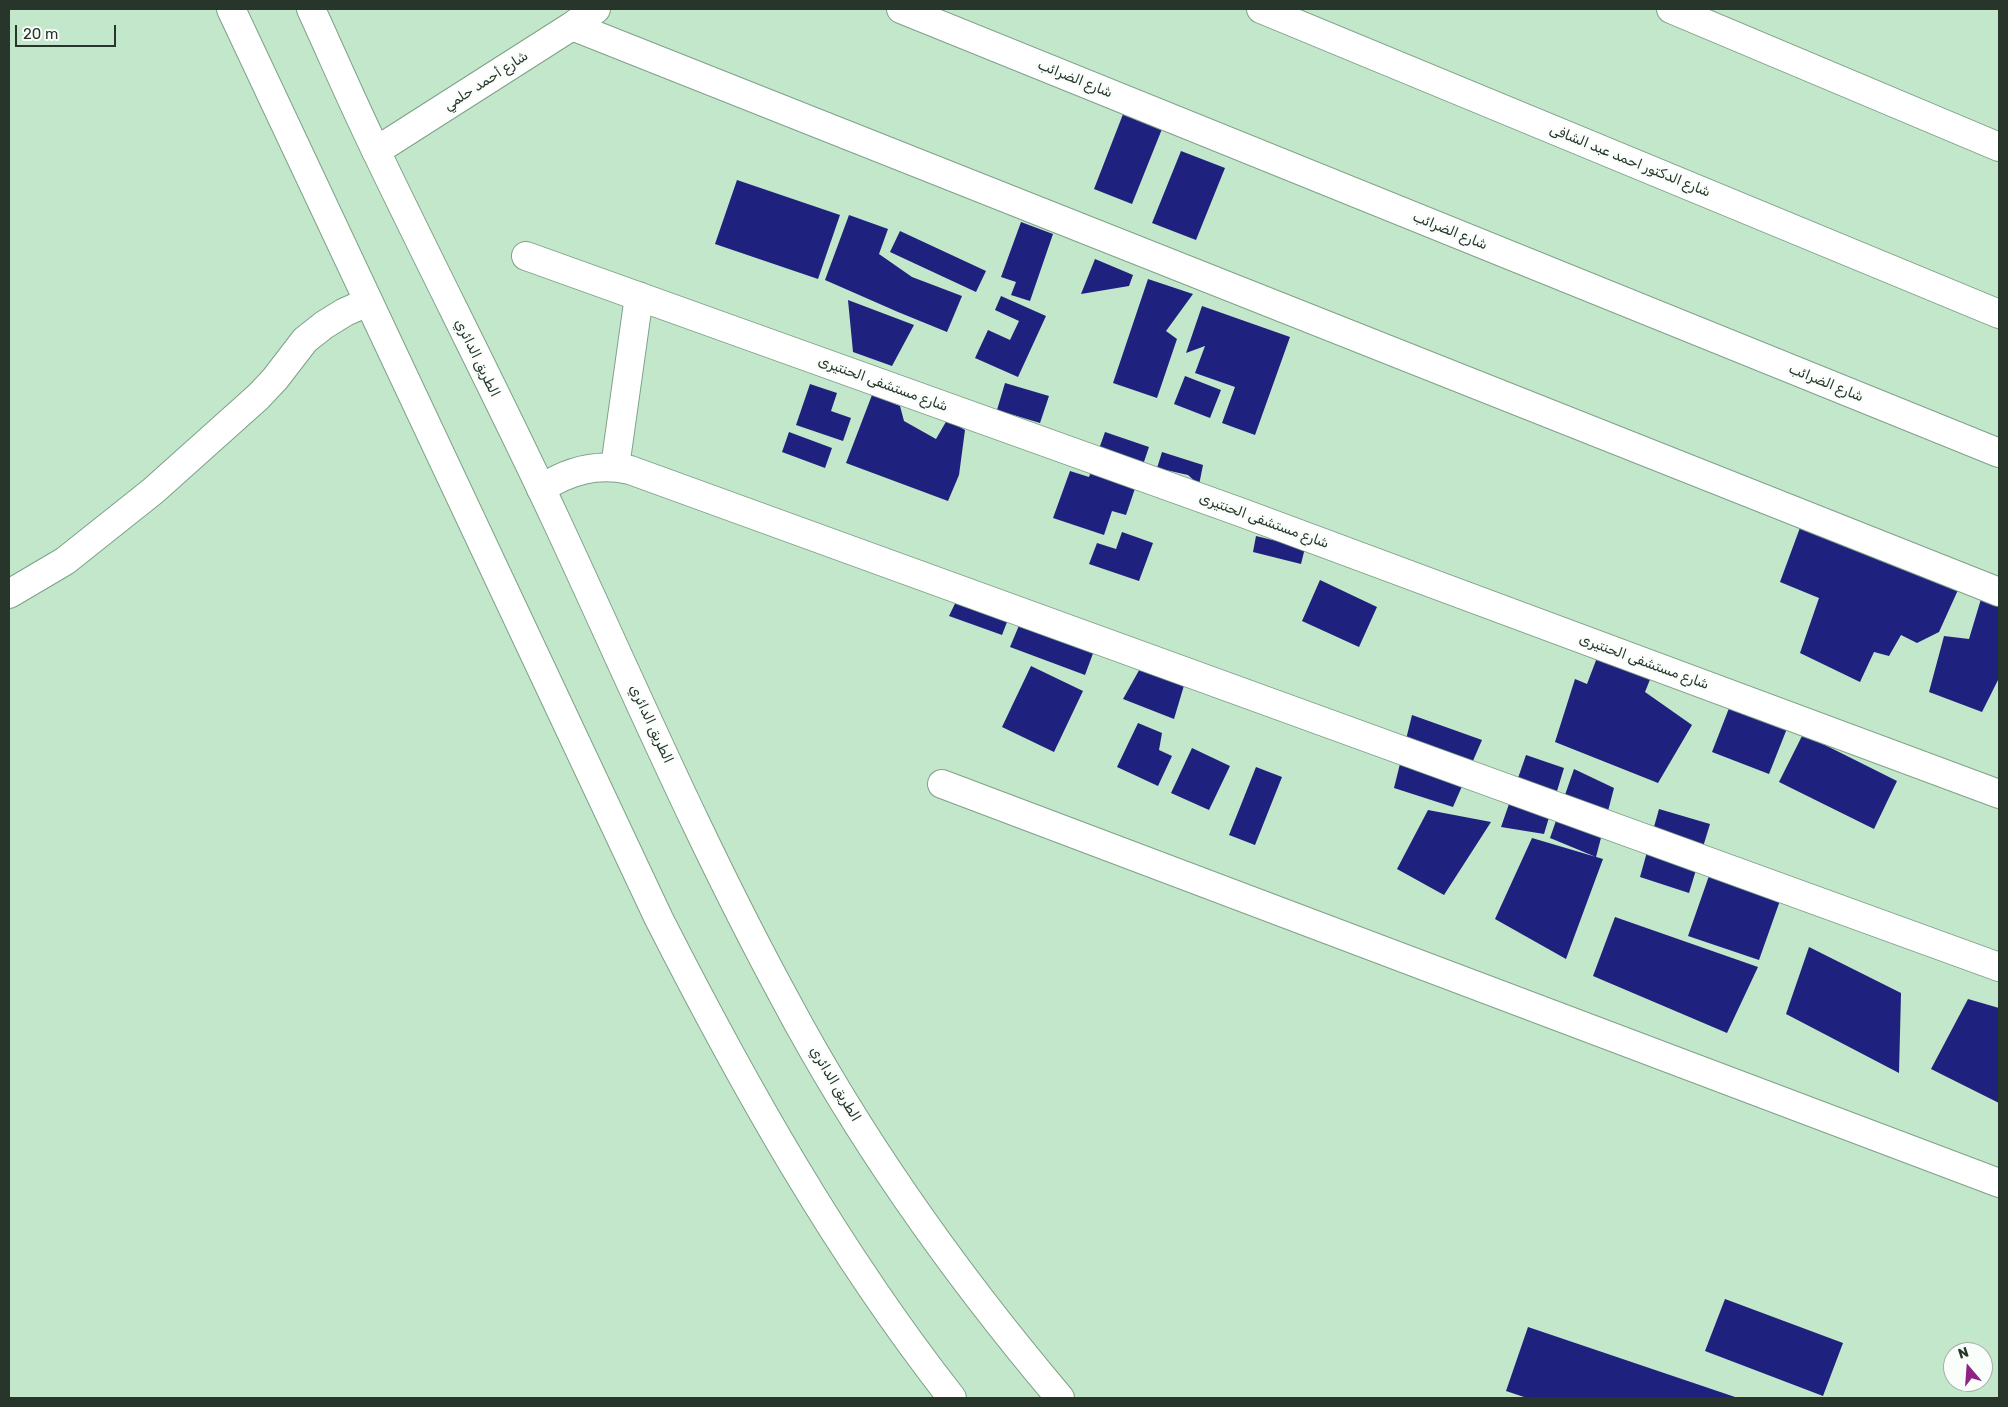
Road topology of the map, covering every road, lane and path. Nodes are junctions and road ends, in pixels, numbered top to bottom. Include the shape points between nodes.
1 (231, 9) edge
2 (311, 9) edge
3 (596, 9) edge
4 (901, 9) edge
5 (1261, 9) edge
6 (1671, 9) edge
7 (572, 26) junction
8 (1999, 147) edge
9 (376, 151) junction
10 (526, 256) dead end
11 (640, 296) junction
12 (368, 302) junction
13 (1999, 314) edge
14 (1999, 453) edge
15 (615, 467) junction
16 (541, 489) junction
17 (1999, 592) edge
18 (9, 594) edge
19 (942, 784) dead end
20 (1999, 794) edge
21 (1999, 967) edge
22 (1999, 1183) edge
23 (952, 1398) edge
24 (1060, 1398) edge

1 - 12 main road
2 - 9 main road, الطريق الدائري
3 - 7 main road, شارع أحمد حلمي
4 - 14 main road, شارع الضرائب
5 - 13 main road, شارع الدكتور احمد عبد الشافى
6 - 8 main road
7 - 9 main road, شارع أحمد حلمي
7 - 17 main road
9 - 16 main road, الطريق الدائري
10 - 11 main road, شارع مستشفى الحنتيرى
11 - 15 main road
11 - 20 main road, شارع مستشفى الحنتيرى via 1240,512
12 - 18 main road via 345,312 305,340 270,385 153,491 65,561
12 - 23 main road via 702,1004 846,1251
15 - 16 main road via 584,468
15 - 21 main road via 659,480
16 - 24 main road, الطريق الدائري via 712,857 786,1003 827,1074 920,1217 972,1289
19 - 22 main road

